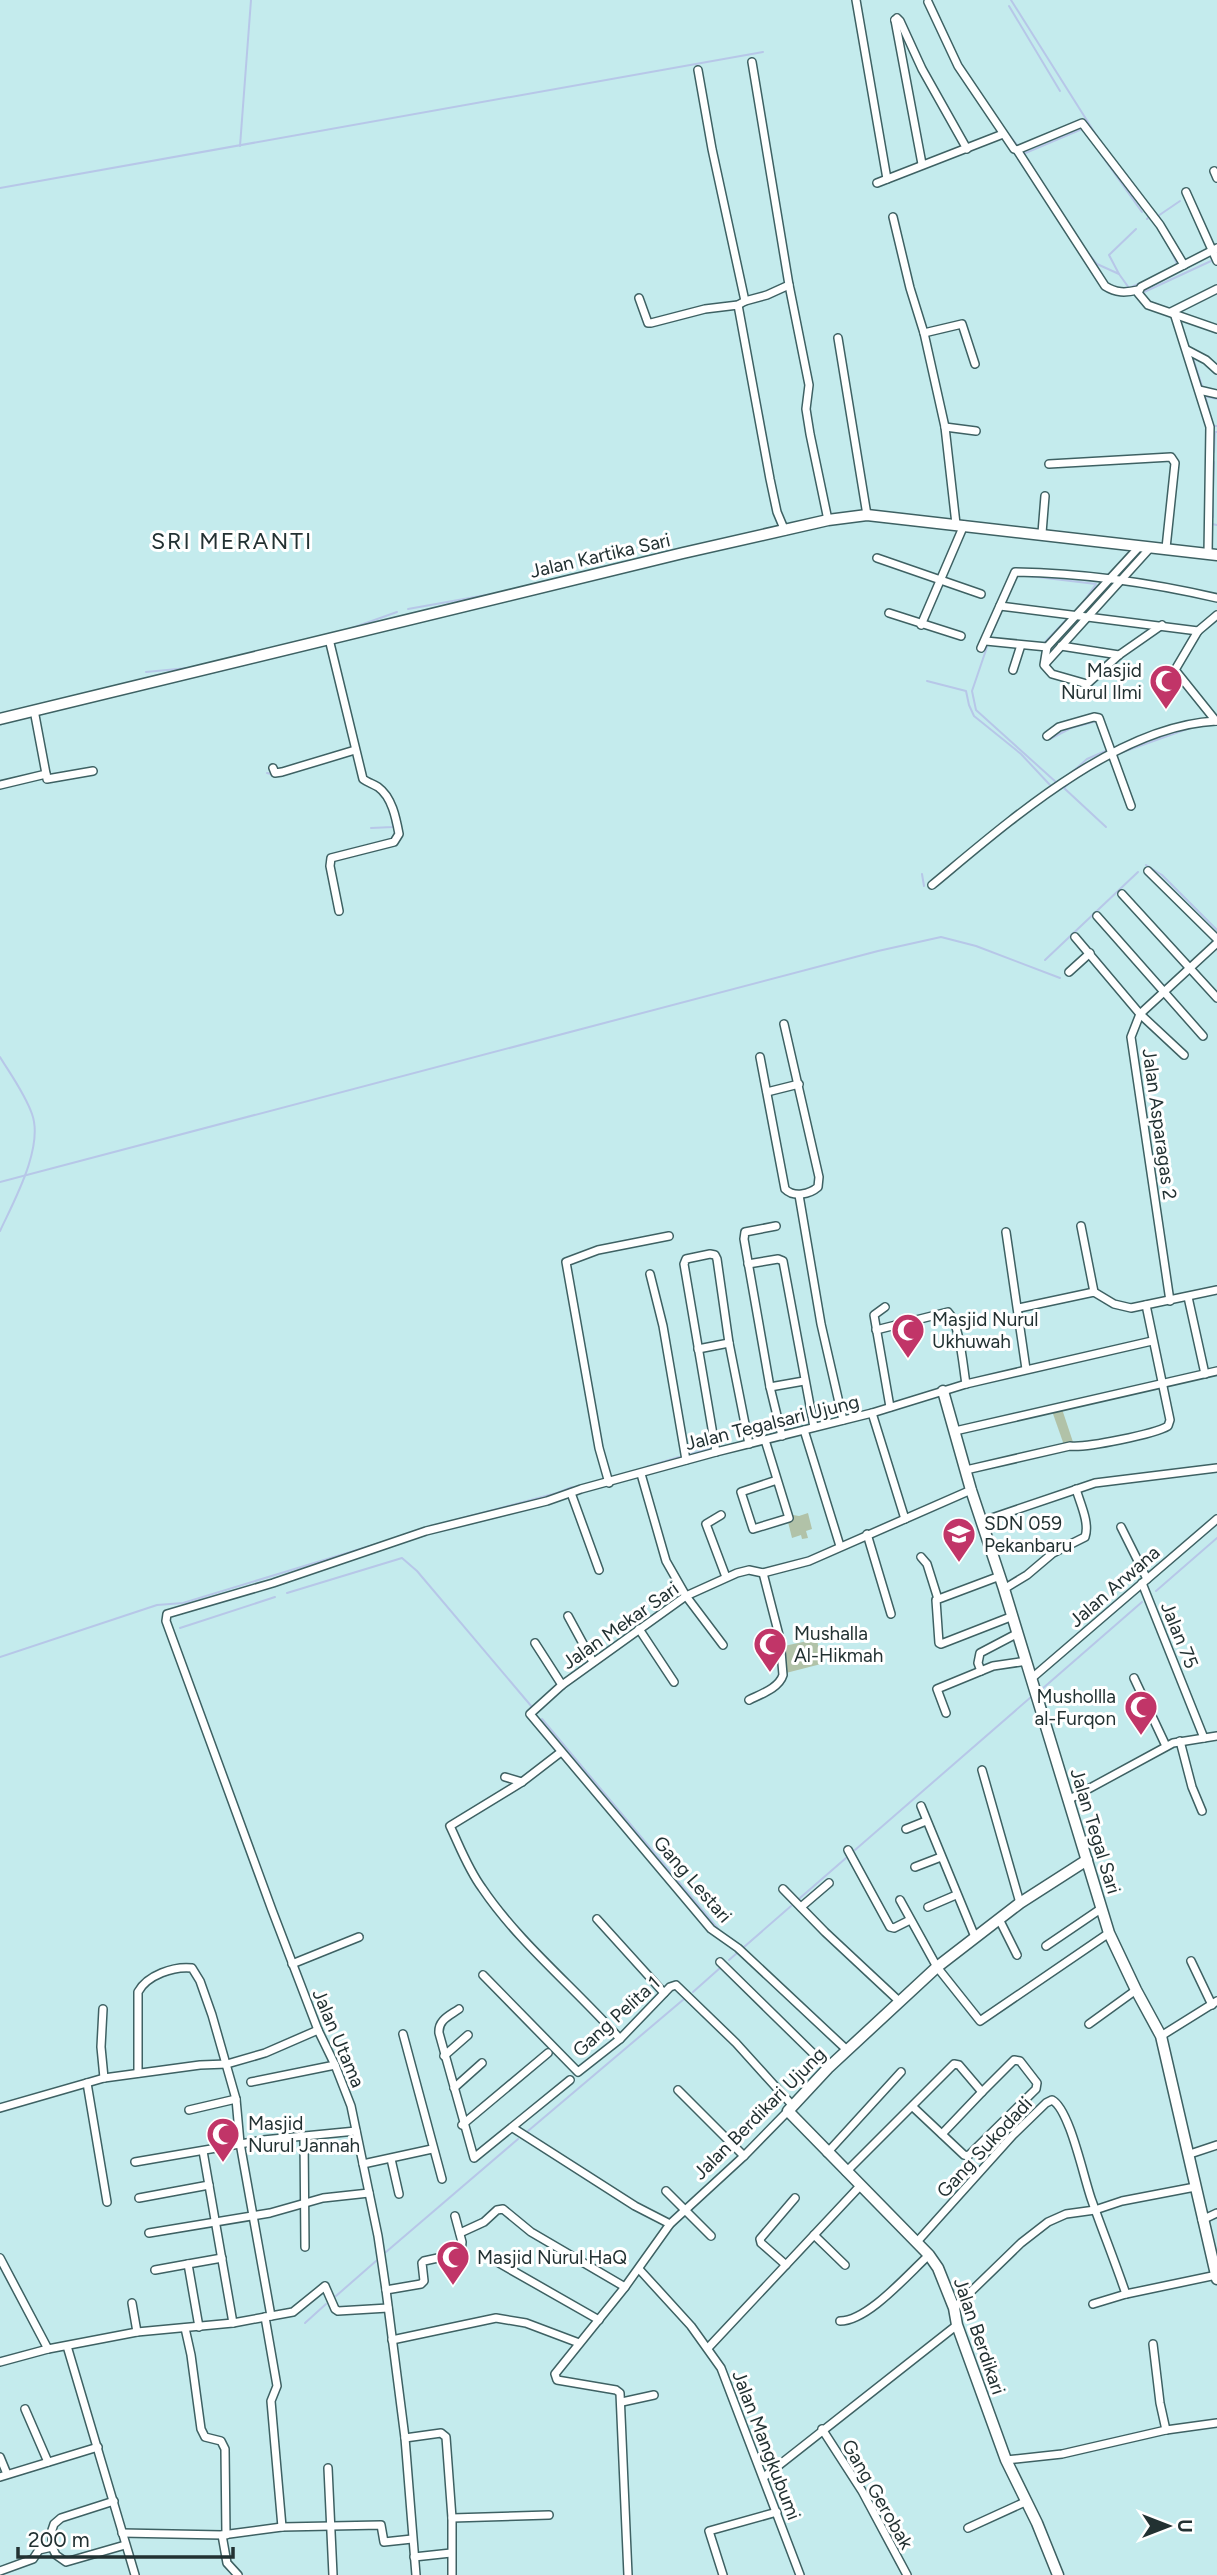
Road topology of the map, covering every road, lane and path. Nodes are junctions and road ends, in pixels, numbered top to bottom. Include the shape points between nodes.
1 (856, 0) edge
2 (928, 2) dead end
3 (916, 56) junction
4 (903, 61) junction
5 (751, 62) dead end
6 (698, 70) dead end
7 (1003, 134) junction
8 (967, 149) junction
9 (1017, 150) junction
10 (922, 164) junction
11 (887, 179) junction
12 (877, 183) dead end
13 (1186, 192) dead end
14 (893, 217) dead end
15 (1215, 249) edge
16 (1217, 261) edge
17 (1184, 265) junction
18 (789, 285) junction
19 (1217, 289) edge
20 (1138, 290) junction
21 (639, 298) dead end
22 (741, 303) junction
23 (1173, 313) junction
24 (1217, 329) edge
25 (924, 333) junction
26 (838, 338) dead end
27 (1186, 349) junction
28 (975, 364) dead end
29 (1217, 370) edge
30 (1199, 390) junction
31 (1217, 394) edge
32 (945, 427) junction
33 (1214, 427) edge
34 (976, 431) dead end
35 (1214, 458) edge
36 (1049, 464) dead end
37 (1213, 491) edge
38 (1045, 496) dead end
39 (867, 515) junction
40 (828, 520) junction
41 (1213, 523) edge
42 (960, 525) junction
43 (785, 531) junction
44 (1042, 533) junction
45 (1146, 546) junction
46 (1166, 548) junction
47 (1212, 555) edge
48 (877, 558) dead end
49 (939, 579) junction
50 (1110, 580) junction
51 (1122, 581) junction
52 (981, 594) dead end
53 (1217, 598) edge
54 (1000, 606) junction
55 (889, 612) dead end
56 (1079, 614) junction
57 (1217, 614) edge
58 (1090, 616) junction
59 (921, 625) junction
60 (1162, 625) junction
61 (1198, 631) junction
62 (961, 636) dead end
63 (329, 639) junction
64 (1054, 639) junction
65 (1021, 645) junction
66 (1062, 646) junction
67 (1048, 647) junction
68 (1119, 655) junction
69 (1044, 665) junction
70 (1013, 670) dead end
71 (34, 710) junction
72 (0, 719) edge
73 (1217, 722) edge
74 (1047, 736) dead end
75 (355, 750) junction
76 (1111, 752) junction
77 (273, 768) dead end
78 (93, 771) dead end
79 (46, 774) junction
80 (0, 785) edge
81 (1131, 806) dead end
82 (1148, 871) dead end
83 (932, 885) dead end
84 (1122, 894) dead end
85 (339, 911) dead end
86 (1097, 916) dead end
87 (1075, 937) dead end
88 (1217, 939) edge
89 (1090, 953) junction
90 (1190, 969) junction
91 (1069, 971) dead end
92 (1163, 992) junction
93 (1217, 998) edge
94 (1140, 1014) junction
95 (784, 1024) dead end
96 (1203, 1036) dead end
97 (1184, 1055) dead end
98 (760, 1057) dead end
99 (799, 1084) junction
100 (766, 1092) junction
101 (799, 1195) junction
102 (776, 1226) dead end
103 (1081, 1226) dead end
104 (1006, 1231) dead end
105 (668, 1236) dead end
106 (748, 1264) junction
107 (650, 1274) dead end
108 (1217, 1290) edge
109 (1094, 1292) junction
110 (1188, 1300) junction
111 (1170, 1301) junction
112 (885, 1307) dead end
113 (1019, 1308) junction
114 (1146, 1309) junction
115 (876, 1330) junction
116 (1152, 1341) junction
117 (729, 1343) junction
118 (698, 1349) junction
119 (1026, 1369) junction
120 (1217, 1371) edge
121 (1205, 1374) junction
122 (804, 1381) junction
123 (1163, 1382) junction
124 (966, 1384) junction
125 (771, 1387) junction
126 (943, 1391) junction
127 (890, 1407) junction
128 (872, 1413) junction
129 (843, 1420) junction
130 (814, 1427) junction
131 (804, 1430) junction
132 (955, 1431) junction
133 (782, 1436) junction
134 (765, 1440) junction
135 (749, 1444) junction
136 (716, 1452) junction
137 (686, 1460) junction
138 (1217, 1468) edge
139 (966, 1470) junction
140 (641, 1474) junction
141 (777, 1480) junction
142 (609, 1482) junction
143 (1076, 1489) junction
144 (971, 1490) junction
145 (571, 1493) junction
146 (721, 1515) dead end
147 (905, 1519) junction
148 (1217, 1519) edge
149 (982, 1521) junction
150 (1121, 1527) dead end
151 (867, 1534) junction
152 (840, 1546) junction
153 (922, 1557) dead end
154 (599, 1570) dead end
155 (763, 1573) junction
156 (1000, 1576) junction
157 (726, 1577) junction
158 (1144, 1581) junction
159 (1004, 1589) junction
160 (685, 1595) junction
161 (938, 1599) junction
162 (891, 1614) dead end
163 (568, 1616) dead end
164 (1013, 1616) junction
165 (639, 1629) junction
166 (1018, 1633) junction
167 (535, 1643) dead end
168 (723, 1645) dead end
169 (1027, 1661) junction
170 (593, 1662) junction
171 (981, 1671) junction
172 (1032, 1678) junction
173 (1134, 1678) dead end
174 (674, 1682) dead end
175 (562, 1685) junction
176 (749, 1700) dead end
177 (946, 1713) dead end
178 (530, 1714) joint
179 (1217, 1736) edge
180 (1204, 1738) junction
181 (1180, 1741) junction
182 (1166, 1746) junction
183 (561, 1752) junction
184 (982, 1770) dead end
185 (505, 1777) dead end
186 (522, 1782) junction
187 (1068, 1800) junction
188 (920, 1806) dead end
189 (1202, 1811) dead end
190 (926, 1821) junction
191 (906, 1829) dead end
192 (848, 1850) dead end
193 (941, 1857) junction
194 (1087, 1860) junction
195 (915, 1867) dead end
196 (829, 1883) dead end
197 (783, 1889) dead end
198 (956, 1895) junction
199 (900, 1900) dead end
200 (1020, 1903) junction
201 (801, 1907) junction
202 (928, 1907) dead end
203 (1102, 1908) junction
204 (597, 1919) dead end
205 (910, 1920) junction
206 (1000, 1921) junction
207 (1109, 1933) junction
208 (359, 1937) dead end
209 (975, 1937) junction
210 (1046, 1946) dead end
211 (1017, 1955) dead end
212 (1191, 1961) dead end
213 (720, 1962) dead end
214 (292, 1964) junction
215 (937, 1967) junction
216 (483, 1975) dead end
217 (1136, 1990) junction
218 (664, 1993) junction
219 (900, 2002) junction
220 (1214, 2003) edge
221 (103, 2009) dead end
222 (459, 2009) dead end
223 (1089, 2024) dead end
224 (318, 2031) junction
225 (403, 2034) dead end
226 (468, 2035) dead end
227 (1161, 2036) junction
228 (620, 2039) junction
229 (847, 2050) junction
230 (548, 2053) dead end
231 (444, 2056) junction
232 (482, 2063) dead end
233 (227, 2064) junction
234 (335, 2066) junction
235 (828, 2068) junction
236 (138, 2073) junction
237 (901, 2073) dead end
238 (104, 2078) junction
239 (570, 2080) dead end
240 (251, 2082) dead end
241 (87, 2083) junction
242 (454, 2088) junction
243 (678, 2090) dead end
244 (982, 2092) junction
245 (236, 2099) junction
246 (913, 2107) junction
247 (0, 2108) edge
248 (790, 2109) junction
249 (188, 2110) dead end
250 (462, 2125) junction
251 (513, 2128) junction
252 (356, 2131) junction
253 (943, 2134) junction
254 (304, 2137) junction
255 (240, 2143) junction
256 (1217, 2145) edge
257 (432, 2148) junction
258 (203, 2151) junction
259 (827, 2153) junction
260 (1190, 2154) junction
261 (744, 2156) junction
262 (391, 2159) junction
263 (135, 2162) dead end
264 (363, 2164) junction
265 (846, 2172) junction
266 (442, 2179) dead end
267 (209, 2185) junction
268 (860, 2186) junction
269 (1195, 2187) junction
270 (666, 2191) dead end
271 (369, 2193) junction
272 (399, 2194) dead end
273 (139, 2198) dead end
274 (795, 2198) dead end
275 (107, 2202) dead end
276 (304, 2203) junction
277 (685, 2209) junction
278 (1095, 2210) junction
279 (1217, 2213) edge
280 (252, 2215) junction
281 (455, 2216) dead end
282 (1202, 2220) junction
283 (215, 2221) junction
284 (670, 2224) junction
285 (149, 2233) dead end
286 (460, 2233) junction
287 (814, 2235) junction
288 (711, 2236) dead end
289 (916, 2243) junction
290 (305, 2246) dead end
291 (929, 2255) junction
292 (0, 2258) edge
293 (222, 2258) junction
294 (499, 2263) dead end
295 (188, 2264) junction
296 (786, 2265) junction
297 (845, 2266) dead end
298 (639, 2269) junction
299 (155, 2270) dead end
300 (1217, 2276) edge
301 (625, 2287) junction
302 (386, 2290) junction
303 (1126, 2294) junction
304 (132, 2303) dead end
305 (1093, 2304) dead end
306 (388, 2308) junction
307 (954, 2308) junction
308 (268, 2317) junction
309 (599, 2320) junction
310 (840, 2321) dead end
311 (233, 2323) junction
312 (957, 2325) junction
313 (199, 2327) junction
314 (185, 2329) junction
315 (137, 2332) junction
316 (392, 2340) junction
317 (579, 2343) junction
318 (1153, 2344) dead end
319 (67, 2346) junction
320 (708, 2348) junction
321 (48, 2349) junction
322 (0, 2362) edge
323 (654, 2395) dead end
324 (622, 2402) junction
325 (25, 2409) dead end
326 (1217, 2423) edge
327 (822, 2429) junction
328 (1166, 2430) junction
329 (405, 2438) junction
330 (98, 2447) junction
331 (0, 2457) edge
332 (1006, 2460) junction
333 (48, 2462) junction
334 (328, 2468) dead end
335 (3, 2475) edge
336 (764, 2477) junction
337 (114, 2501) junction
338 (1026, 2502) junction
339 (776, 2512) junction
340 (549, 2515) dead end
341 (452, 2518) junction
342 (331, 2526) junction
343 (282, 2527) junction
344 (968, 2528) dead end
345 (121, 2533) junction
346 (224, 2535) junction
347 (412, 2539) junction
348 (125, 2545) junction
349 (52, 2547) junction
350 (451, 2553) junction
351 (414, 2557) junction
352 (0, 2571) edge
353 (135, 2575) edge
354 (237, 2575) edge
355 (333, 2575) edge
356 (416, 2575) edge
357 (452, 2575) edge
358 (628, 2575) edge
359 (723, 2575) edge
360 (800, 2575) edge
361 (907, 2575) edge
362 (1058, 2575) edge

1 - 11 street
2 - 7 street via 958,66
3 - 4 street
3 - 4 street via 897,18
3 - 8 street
4 - 10 street
5 - 18 street
6 - 22 street
7 - 8 street
7 - 9 street
8 - 10 street
9 - 17 street via 1082,123 1160,225
9 - 20 street via 1105,286 1125,293
10 - 11 street
11 - 12 street
13 - 15 street
14 - 25 street
15 - 16 street
15 - 17 street
17 - 20 street
18 - 22 street
18 - 40 street via 809,385 808,422
19 - 23 street
20 - 23 street via 1148,305
21 - 22 street via 648,323
22 - 43 street via 770,478
23 - 24 street
23 - 27 street
25 - 28 street via 962,324
25 - 32 street
26 - 39 street
27 - 29 street
27 - 30 street
30 - 31 street
30 - 33 street
32 - 34 street
32 - 42 street
33 - 35 street
35 - 37 street
36 - 46 street via 1171,457 1175,463
37 - 41 street
38 - 44 street
39 - 40 street, Jalan Kartika Sari
39 - 42 street, Jalan Kartika Sari
40 - 43 street, Jalan Kartika Sari
41 - 47 street
42 - 44 street, Jalan Kartika Sari
42 - 49 street
43 - 63 street, Jalan Kartika Sari
44 - 45 street, Jalan Kartika Sari
45 - 46 street, Jalan Kartika Sari
45 - 50 street
45 - 51 street
46 - 47 street, Jalan Kartika Sari
48 - 49 street
49 - 52 street
49 - 59 street
50 - 51 street
50 - 54 street via 1015,572
50 - 56 street
51 - 53 street
51 - 58 street
54 - 56 street
54 - 65 street via 984,645
55 - 59 street
56 - 58 street
56 - 64 street
57 - 61 street
58 - 60 street
58 - 66 street
59 - 62 street
60 - 61 street
60 - 68 street
61 - 73 street via 1175,670
63 - 71 street, Jalan Kartika Sari
63 - 75 street
64 - 66 street
64 - 67 street
65 - 67 street
65 - 70 street
66 - 68 street
66 - 69 street
67 - 69 street
68 - 69 street via 1086,684 1052,674
71 - 72 street, Jalan Kartika Sari
71 - 79 street
73 - 76 street via 1195,722
74 - 76 street via 1059,727 1098,717
75 - 77 street via 282,772 275,773
75 - 85 street via 363,779 376,785 388,800 398,834 394,842 331,858
76 - 81 street
76 - 83 street via 1056,787
78 - 79 street via 49,779
79 - 80 street
82 - 88 street
84 - 90 street
86 - 92 street
87 - 89 street
88 - 90 street, Jalan Asparagas 2
89 - 91 street
89 - 94 street
90 - 92 street, Jalan Asparagas 2
90 - 93 street
92 - 94 street, Jalan Asparagas 2
92 - 96 street
94 - 97 street
94 - 111 street, Jalan Asparagas 2 via 1131,1037
95 - 99 street
98 - 100 street
99 - 100 street
99 - 101 street via 820,1181 815,1190
100 - 101 street via 785,1189
101 - 129 street
102 - 106 street via 744,1232
103 - 109 street
104 - 113 street
105 - 142 street via 598,1250 566,1262
106 - 122 street via 783,1261
106 - 125 street
107 - 137 street
108 - 110 street
109 - 113 street
109 - 114 street via 1123,1307
110 - 111 street
110 - 121 street
111 - 114 street
112 - 115 street via 874,1315
113 - 119 street
114 - 116 street
115 - 124 street via 948,1311
115 - 127 street
116 - 119 street, Jalan Tegalsari Ujung
116 - 123 street
117 - 118 street
117 - 118 street via 717,1259 710,1254 684,1261
117 - 135 street
118 - 136 street
119 - 124 street, Jalan Tegalsari Ujung
120 - 121 street
121 - 123 street
122 - 125 street
122 - 130 street
123 - 132 street
123 - 139 street via 1170,1423 1164,1429
124 - 126 street, Jalan Tegalsari Ujung
125 - 133 street
126 - 127 street, Jalan Tegalsari Ujung
126 - 132 street, Jalan Tegal Sari
127 - 128 street, Jalan Tegalsari Ujung
128 - 129 street, Jalan Tegalsari Ujung
128 - 147 street
129 - 130 street, Jalan Tegalsari Ujung
130 - 131 street, Jalan Tegalsari Ujung
131 - 133 street, Jalan Tegalsari Ujung
131 - 152 street
132 - 139 street, Jalan Tegal Sari
133 - 134 street, Jalan Tegalsari Ujung
134 - 135 street, Jalan Tegalsari Ujung
134 - 141 street
135 - 136 street, Jalan Tegalsari Ujung
136 - 137 street, Jalan Tegalsari Ujung
137 - 140 street, Jalan Tegalsari Ujung
138 - 143 street
139 - 144 street, Jalan Tegal Sari
140 - 142 street, Jalan Tegalsari Ujung
140 - 160 street via 666,1561
141 - 141 street via 789,1518 753,1529 741,1492
142 - 145 street, Jalan Tegalsari Ujung
143 - 149 street
143 - 159 street via 1086,1522 1085,1537 1053,1553
144 - 147 street, Jalan Mekar Sari
144 - 149 street, Jalan Tegal Sari
145 - 154 street
145 - 214 street, Jalan Utama via 426,1531 167,1614
146 - 157 street via 706,1524
147 - 151 street, Jalan Mekar Sari
148 - 158 street, Jalan Arwana
149 - 156 street, Jalan Tegal Sari
150 - 158 street, Jalan 75
151 - 152 street, Jalan Mekar Sari
151 - 162 street
152 - 155 street, Jalan Mekar Sari via 809,1561
153 - 161 street
155 - 157 street, Jalan Mekar Sari via 749,1570
155 - 176 street via 780,1639 783,1675 774,1687
156 - 159 street, Jalan Tegal Sari
156 - 161 street
157 - 160 street, Jalan Mekar Sari
158 - 172 street, Jalan Arwana
158 - 180 street, Jalan 75
159 - 164 street, Jalan Tegal Sari
160 - 165 street, Jalan Mekar Sari
160 - 168 street
161 - 164 street via 941,1644
163 - 170 street
164 - 166 street, Jalan Tegal Sari
165 - 170 street, Jalan Mekar Sari
165 - 174 street
166 - 169 street, Jalan Tegal Sari
166 - 171 street via 981,1653
167 - 175 street
169 - 171 street
169 - 172 street, Jalan Tegal Sari
170 - 175 street, Jalan Mekar Sari
171 - 177 street via 937,1689
172 - 187 street, Jalan Tegal Sari
173 - 182 street
175 - 178 street, Jalan Mekar Sari
178 - 183 street, Gang Lestari
179 - 180 street
180 - 181 street
181 - 182 street
181 - 189 street
182 - 187 street
183 - 186 street
183 - 229 street, Gang Lestari via 712,1929
184 - 200 street
185 - 186 street
186 - 228 street via 450,1826 484,1892
187 - 194 street, Jalan Tegal Sari
188 - 190 street
190 - 191 street
190 - 193 street
192 - 205 street via 890,1927
193 - 195 street
193 - 198 street
194 - 200 street, Jalan Berdikari Ujung
194 - 203 street, Jalan Tegal Sari
196 - 201 street
197 - 201 street
198 - 202 street
198 - 209 street
199 - 205 street
200 - 206 street, Jalan Berdikari Ujung
201 - 219 street
203 - 207 street, Jalan Tegal Sari
203 - 210 street
204 - 218 street
205 - 215 street
206 - 209 street, Jalan Berdikari Ujung
206 - 211 street
207 - 215 street via 980,2021
207 - 217 street, Jalan Tegal Sari
208 - 214 street
209 - 215 street, Jalan Berdikari Ujung
212 - 220 street
213 - 235 street
214 - 224 street, Jalan Utama
215 - 219 street, Jalan Berdikari Ujung
216 - 228 street, Gang Pelita 1 via 578,2072
217 - 223 street
217 - 227 street, Jalan Tegal Sari
218 - 228 street, Gang Pelita 1
218 - 248 street, Gang Pelita 1 via 673,1985 680,1987 736,2043
219 - 229 street, Jalan Berdikari Ujung
220 - 227 street
221 - 238 street
222 - 231 street via 438,2026
224 - 233 street
224 - 234 street, Jalan Utama
225 - 257 street
226 - 231 street
227 - 260 street, Jalan Tegal Sari
229 - 235 street, Jalan Berdikari Ujung
230 - 250 street
231 - 242 street
232 - 242 street
233 - 236 street
233 - 236 street via 200,1981 189,1967 161,1974 138,1992
233 - 245 street
234 - 240 street
234 - 252 street, Jalan Utama
235 - 248 street, Jalan Berdikari Ujung
236 - 238 street
237 - 259 street
238 - 241 street
239 - 251 street
241 - 247 street
241 - 275 street
242 - 250 street
243 - 261 street
244 - 246 street via 956,2064
244 - 253 street
244 - 253 street via 1014,2060 1020,2061 1037,2083 970,2155 964,2155
245 - 249 street
245 - 255 street
246 - 253 street
246 - 265 street
248 - 259 street, Jalan Berdikari
248 - 261 street, Jalan Berdikari Ujung
250 - 251 street via 474,2158
251 - 284 street
252 - 254 street
252 - 264 street, Jalan Utama
254 - 255 street
254 - 276 street
255 - 258 street
255 - 280 street
256 - 260 street
257 - 262 street
257 - 266 street
258 - 263 street
258 - 267 street
259 - 265 street, Jalan Berdikari
260 - 269 street, Jalan Tegal Sari
261 - 277 street, Jalan Berdikari Ujung
262 - 264 street
262 - 272 street
264 - 271 street, Jalan Utama
265 - 268 street, Jalan Berdikari
267 - 273 street
267 - 283 street
268 - 287 street
268 - 289 street, Jalan Berdikari
269 - 278 street
269 - 282 street, Jalan Tegal Sari
270 - 277 street
271 - 276 street
271 - 302 street, Jalan Utama
274 - 296 street via 760,2239
276 - 280 street
276 - 290 street
277 - 284 street, Jalan Berdikari Ujung
277 - 288 street
278 - 289 street, Gang Sukodadi via 1068,2124 1052,2100 1013,2135
278 - 303 street
278 - 307 street via 1048,2222
279 - 282 street
280 - 283 street
280 - 308 street
281 - 286 street
282 - 300 street, Jalan Tegal Sari
283 - 285 street
283 - 293 street
284 - 298 street, Jalan Berdikari Ujung
286 - 301 street via 503,2209 531,2232
286 - 302 street via 460,2255 425,2261 423,2283
287 - 296 street
287 - 297 street
289 - 291 street, Jalan Berdikari
291 - 307 street, Jalan Berdikari
291 - 310 street via 872,2308
292 - 321 street
293 - 295 street
293 - 311 street
294 - 309 street
295 - 299 street
295 - 313 street
296 - 320 street
298 - 301 street, Jalan Berdikari Ujung
298 - 320 street, Jalan Mangkubumi
300 - 303 street
301 - 309 street, Jalan Berdikari Ujung
302 - 306 street, Jalan Utama
303 - 305 street
304 - 315 street
306 - 308 street via 338,2311 325,2286 296,2311
306 - 316 street, Jalan Utama
307 - 312 street, Jalan Berdikari
308 - 311 street
308 - 343 street via 277,2386 271,2401
309 - 317 street, Jalan Berdikari Ujung
311 - 313 street
312 - 327 street
312 - 332 street, Jalan Berdikari
313 - 314 street
314 - 315 street
314 - 346 street via 201,2429 205,2437 220,2441 225,2449
315 - 319 street
316 - 317 street via 496,2318 526,2323
316 - 329 street, Jalan Utama
317 - 324 street, Jalan Berdikari Ujung via 555,2379 616,2390
318 - 328 street
319 - 321 street
319 - 330 street
320 - 336 street, Jalan Mangkubumi via 721,2368
321 - 322 street
323 - 324 street
324 - 358 street
325 - 333 street
326 - 328 street
327 - 336 street
327 - 361 street, Gang Gerobak
328 - 332 street via 1062,2454
329 - 341 street via 446,2437
329 - 347 street, Jalan Utama
330 - 333 street
330 - 337 street
331 - 335 street
332 - 338 street, Jalan Berdikari
333 - 335 street
334 - 342 street
336 - 339 street, Jalan Mangkubumi
337 - 345 street
337 - 349 street via 61,2518 52,2530
338 - 344 street
338 - 362 street, Jalan Berdikari
339 - 359 street via 709,2531
339 - 360 street, Jalan Mangkubumi
340 - 341 street
341 - 350 street
342 - 343 street
342 - 347 street via 381,2525 384,2542
342 - 355 street
343 - 346 street
345 - 346 street
345 - 348 street
346 - 354 street via 226,2563
347 - 351 street, Jalan Utama
348 - 349 street via 66,2562
348 - 353 street
349 - 352 street
350 - 351 street
350 - 357 street
351 - 356 street, Jalan Utama

